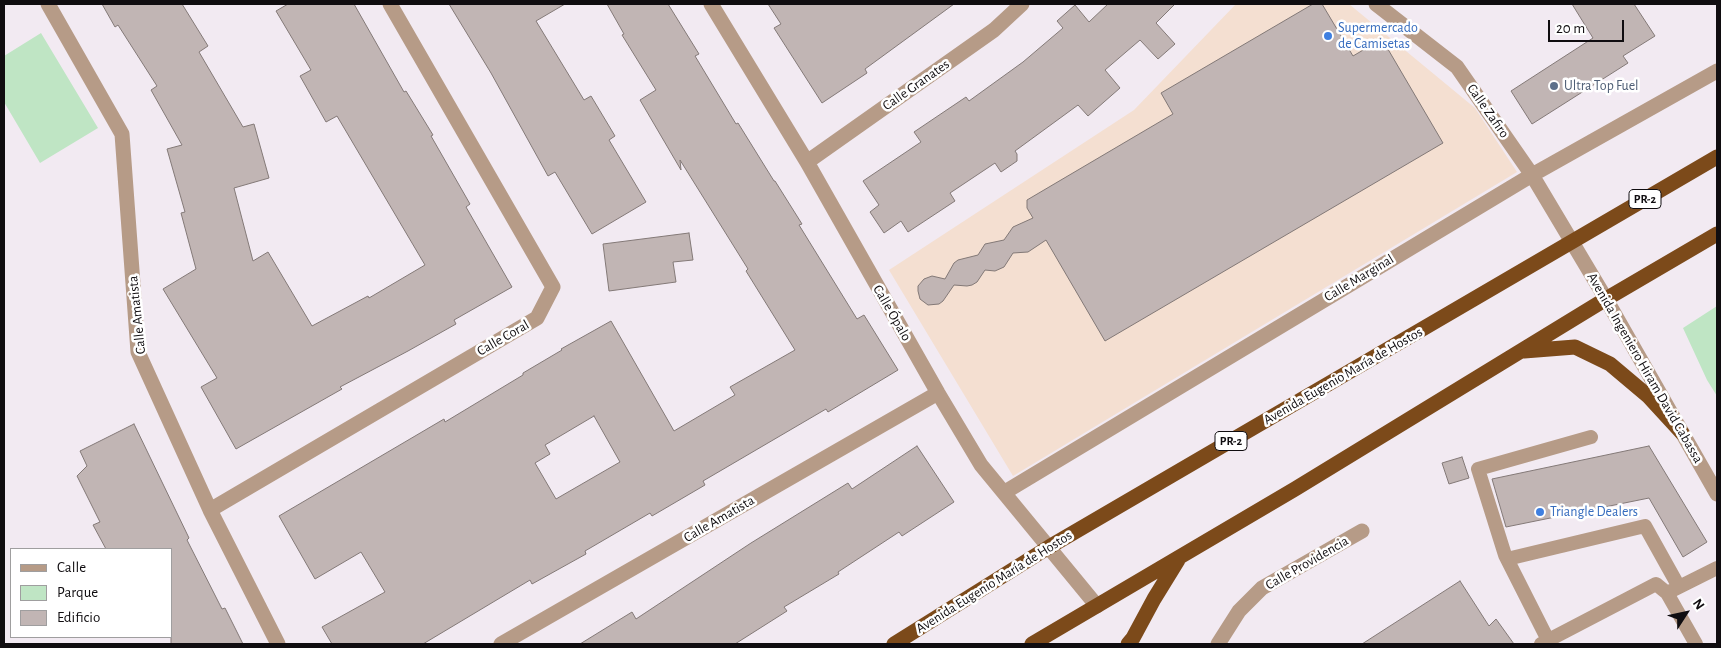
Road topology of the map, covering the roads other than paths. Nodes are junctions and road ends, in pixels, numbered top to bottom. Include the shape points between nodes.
1 (48, 4) edge
2 (390, 4) edge
3 (711, 4) edge
4 (1022, 4) edge
5 (1376, 4) edge
6 (1717, 72) edge
7 (1717, 157) edge
8 (807, 162) junction
9 (1532, 175) junction
10 (1717, 234) edge
11 (1572, 242) junction
12 (1606, 299) junction
13 (1520, 351) junction
14 (938, 393) junction
15 (1682, 432) junction
16 (1591, 437) dead end
17 (1005, 492) junction
18 (1717, 494) edge
19 (210, 510) junction
20 (1362, 531) dead end
21 (1049, 547) junction
22 (1180, 558) junction
23 (1507, 559) junction
24 (1717, 568) edge
25 (1673, 590) junction
26 (1097, 606) junction
27 (1545, 642) edge
28 (278, 644) edge
29 (501, 644) edge
30 (894, 644) edge
31 (1032, 644) edge
32 (1128, 644) edge
33 (1218, 644) edge
34 (1696, 644) edge

1 - 19 street, Calle Amatista via 122,134 138,352
2 - 19 street, Calle Coral via 553,287 537,318
3 - 8 street, Calle Ópalo
4 - 8 street, Calle Granates via 994,30
5 - 9 street, Calle Zafiro via 1457,67
6 - 9 street, Calle Marginal
7 - 11 highway, Avenida Eugenio María de Hostos / PR-2
8 - 14 street, Calle Ópalo
9 - 11 street, Calle Zafiro
9 - 17 street, Calle Marginal
10 - 12 highway
11 - 12 street, Avenida Ingeniero Hiram David Cabassa
11 - 21 highway, Avenida Eugenio María de Hostos / PR-2
12 - 13 highway
12 - 15 street, Avenida Ingeniero Hiram David Cabassa
13 - 15 highway via 1575,347 1610,364 1648,396
13 - 22 highway
14 - 17 street, Calle Ópalo via 981,465
14 - 29 street, Calle Amatista
15 - 18 street, Avenida Ingeniero Hiram David Cabassa
16 - 23 lane via 1478,469
17 - 21 street, Calle Ópalo
19 - 28 street, Calle Amatista
20 - 33 street, Calle Providencia via 1262,588 1239,611
21 - 26 street, Calle Ópalo
21 - 30 highway, Avenida Eugenio María de Hostos / PR-2
22 - 26 highway
22 - 32 highway
23 - 25 lane via 1645,526
23 - 27 lane
24 - 25 lane
25 - 27 lane via 1656,584
25 - 34 lane
26 - 31 highway

